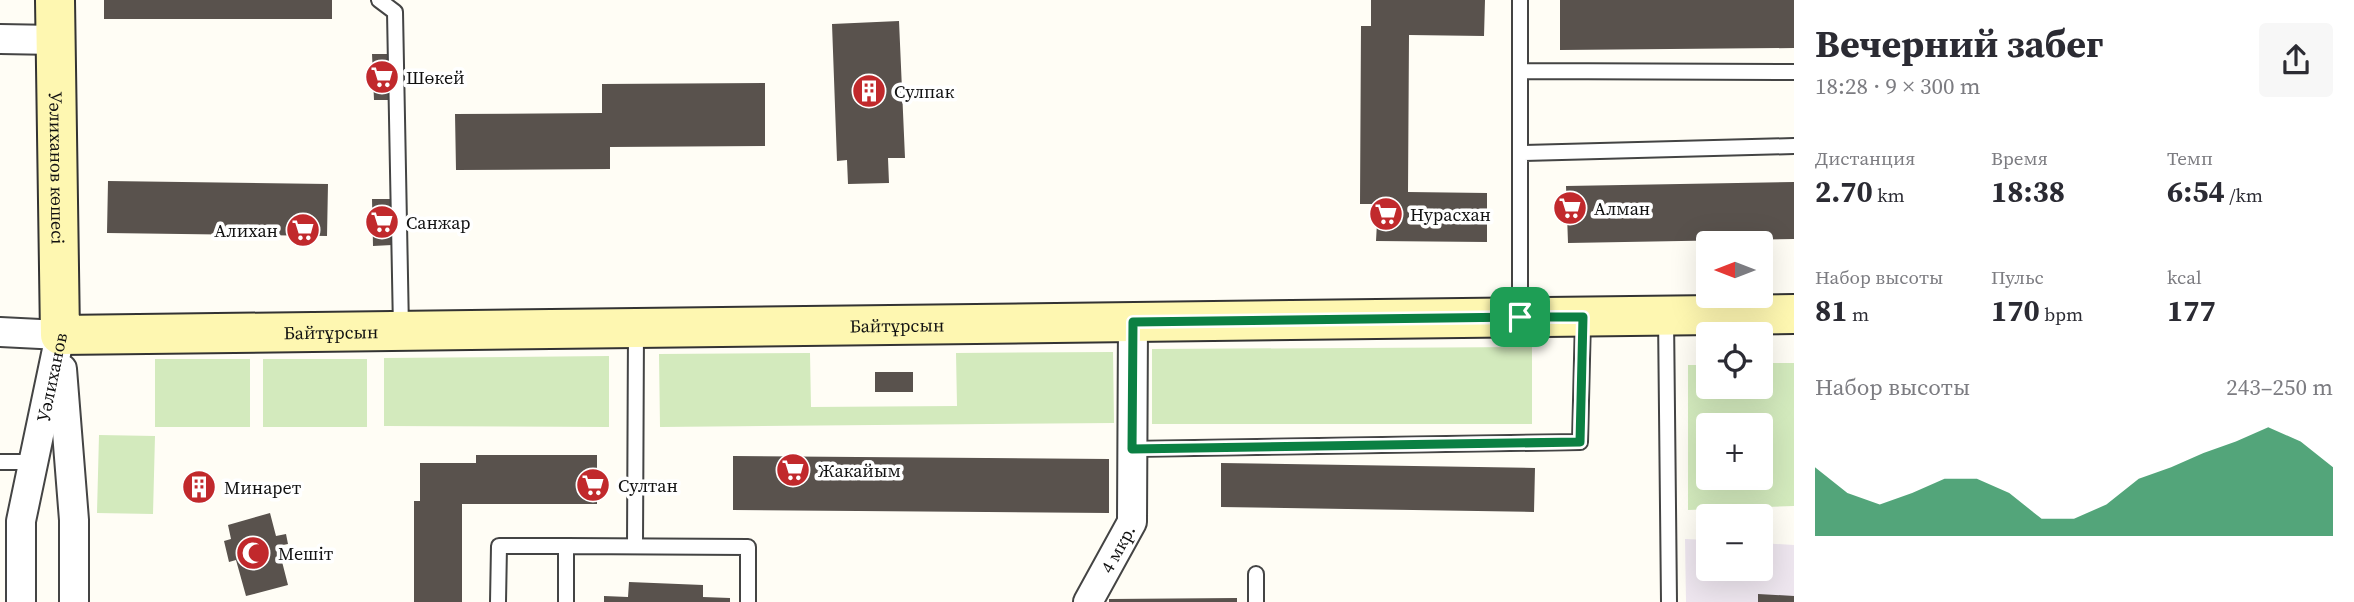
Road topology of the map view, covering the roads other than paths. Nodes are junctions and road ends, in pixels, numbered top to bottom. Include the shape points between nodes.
1 (55, 0) edge
2 (379, 0) edge
3 (1520, 1) edge
4 (0, 39) edge
5 (56, 40) junction
6 (1520, 71) junction
7 (1794, 72) edge
8 (1794, 146) edge
9 (1520, 153) junction
10 (1794, 314) edge
11 (1666, 316) junction
12 (1520, 317) junction
13 (1583, 317) junction
14 (1133, 322) junction
15 (636, 328) junction
16 (0, 331) edge
17 (401, 331) junction
18 (60, 335) junction
19 (1132, 449) junction
20 (0, 462) edge
21 (33, 462) junction
22 (10, 528) edge
23 (566, 546) junction
24 (635, 546) junction
25 (1256, 574) dead end
26 (21, 602) edge
27 (74, 602) edge
28 (498, 602) edge
29 (566, 602) edge
30 (748, 602) edge
31 (1088, 602) edge
32 (1256, 602) edge
33 (1669, 602) edge

1 - 5 street, Уәлиханов көшесі
2 - 17 lane via 395,12
3 - 6 lane
4 - 5 street
5 - 18 street, Уәлиханов көшесі
6 - 7 lane
6 - 9 lane
8 - 9 lane
9 - 12 lane
10 - 11 street, Байтұрсын
11 - 13 street, Байтұрсын
11 - 33 lane
12 - 13 street, Байтұрсын
12 - 14 street, Байтұрсын
13 - 19 lane via 1580,442
14 - 15 street, Байтұрсын
14 - 19 street, 4 мкр.
15 - 17 street, Байтұрсын
15 - 24 lane
16 - 18 street, Байтұрсын
17 - 18 street, Байтұрсын
18 - 21 street, Уәлиханов
18 - 27 street, Уәлиханов via 74,520
19 - 31 street, 4 мкр. via 1132,522
20 - 21 lane
21 - 22 street, Уәлиханов
22 - 26 street, Уәлиханов
23 - 24 lane
23 - 28 lane via 499,546
23 - 29 lane
24 - 30 lane via 748,547
25 - 32 lane

